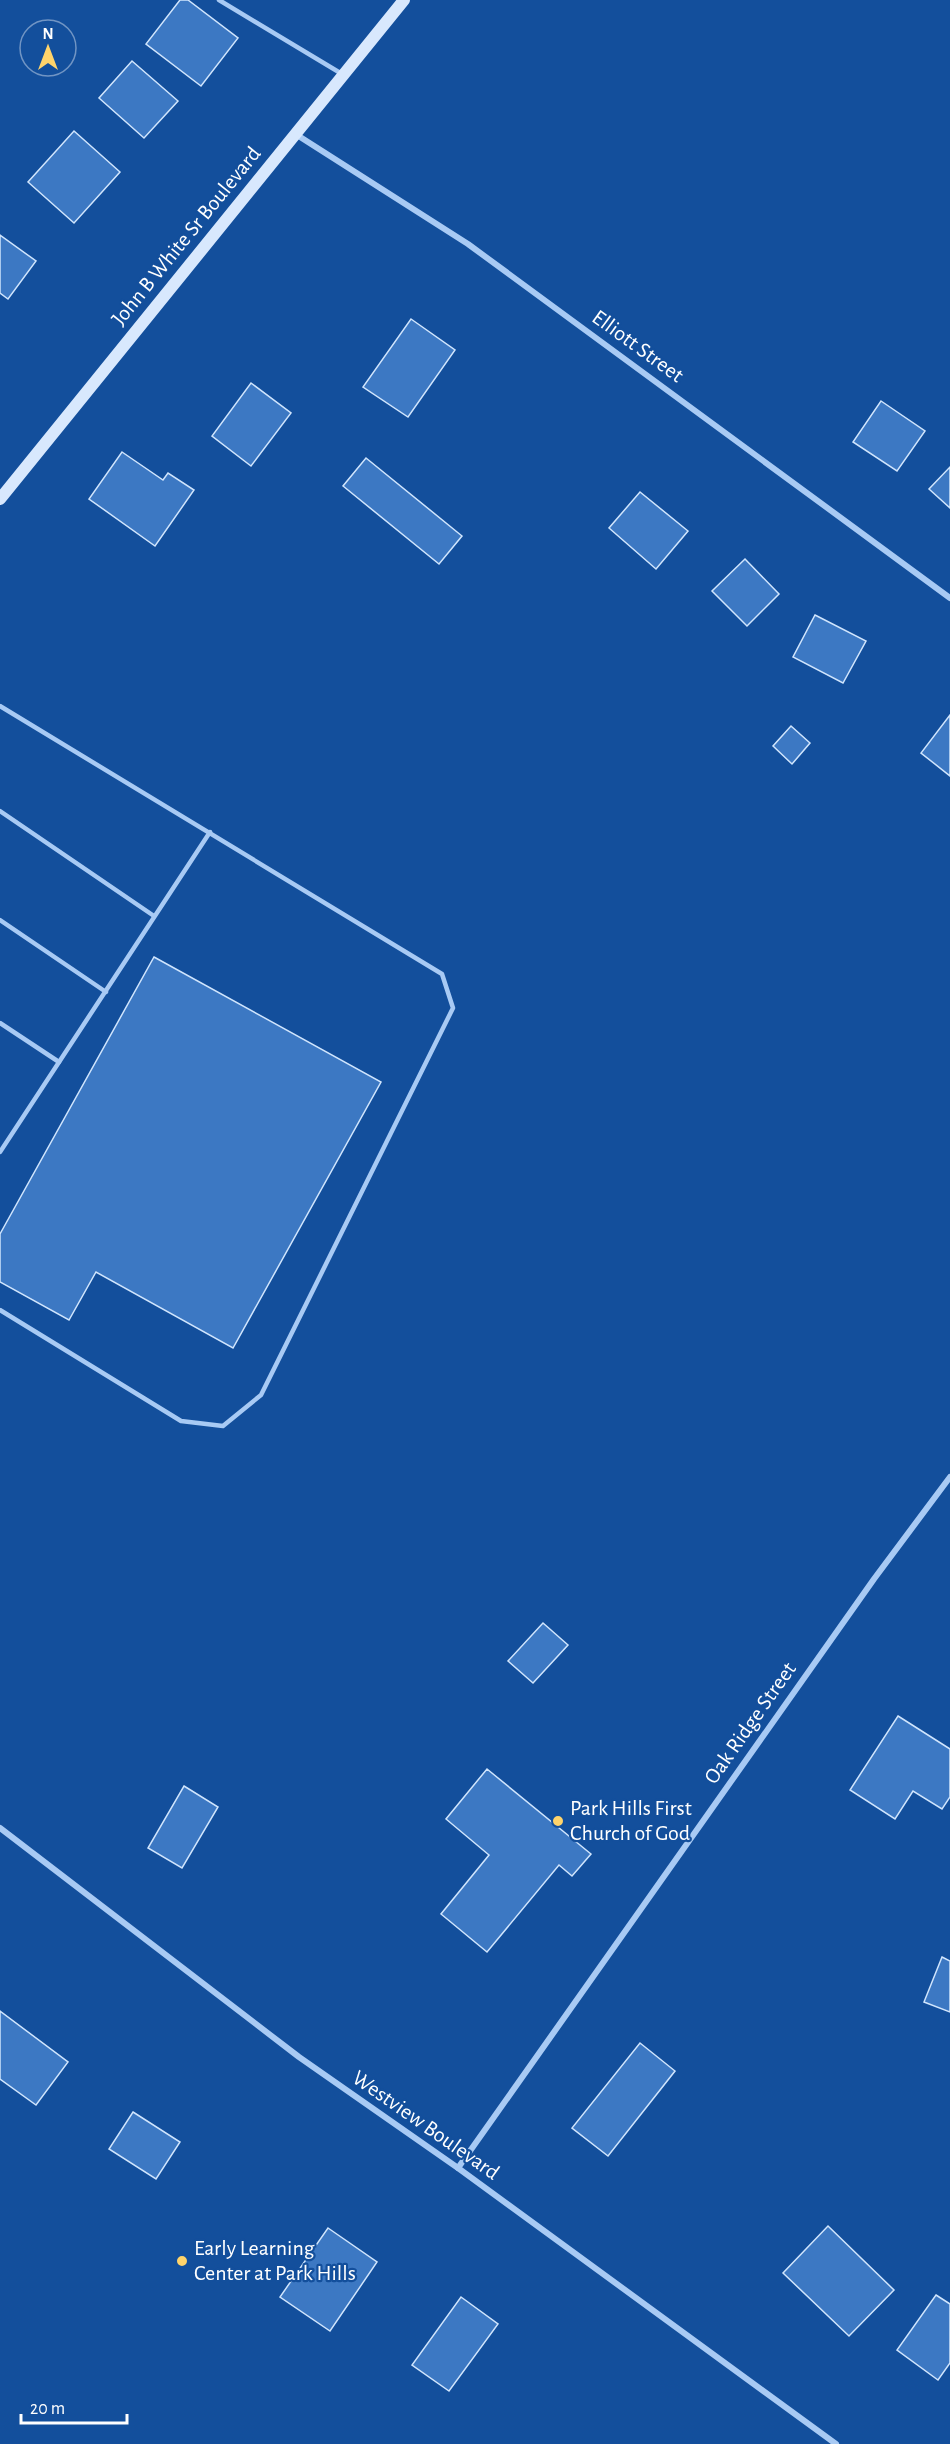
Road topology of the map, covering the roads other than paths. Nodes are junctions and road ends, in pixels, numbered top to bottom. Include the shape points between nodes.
1 (219, 0) edge
2 (404, 0) edge
3 (345, 75) junction
4 (297, 135) junction
5 (0, 499) edge
6 (950, 598) edge
7 (0, 706) edge
8 (0, 811) edge
9 (210, 832) junction
10 (154, 916) junction
11 (0, 920) edge
12 (106, 992) junction
13 (0, 1023) edge
14 (59, 1062) junction
15 (0, 1139) edge
16 (5, 1143) junction
17 (0, 1152) edge
18 (0, 1310) edge
19 (950, 1477) edge
20 (0, 1828) edge
21 (458, 2168) junction
22 (836, 2444) edge

1 - 3 lane
2 - 3 main road, John B White Sr Boulevard
3 - 4 main road, John B White Sr Boulevard
4 - 5 main road, John B White Sr Boulevard
4 - 6 street, Elliott Street via 468,243
7 - 9 lane
8 - 10 lane
9 - 10 lane
9 - 18 lane via 442,974 453,1008 261,1395 223,1426 181,1421
10 - 12 lane
11 - 12 lane
12 - 14 lane
13 - 14 lane
14 - 16 lane
15 - 16 lane
16 - 17 lane
19 - 21 street, Oak Ridge Street
20 - 21 street, Westview Boulevard via 299,2057
21 - 22 street, Westview Boulevard

